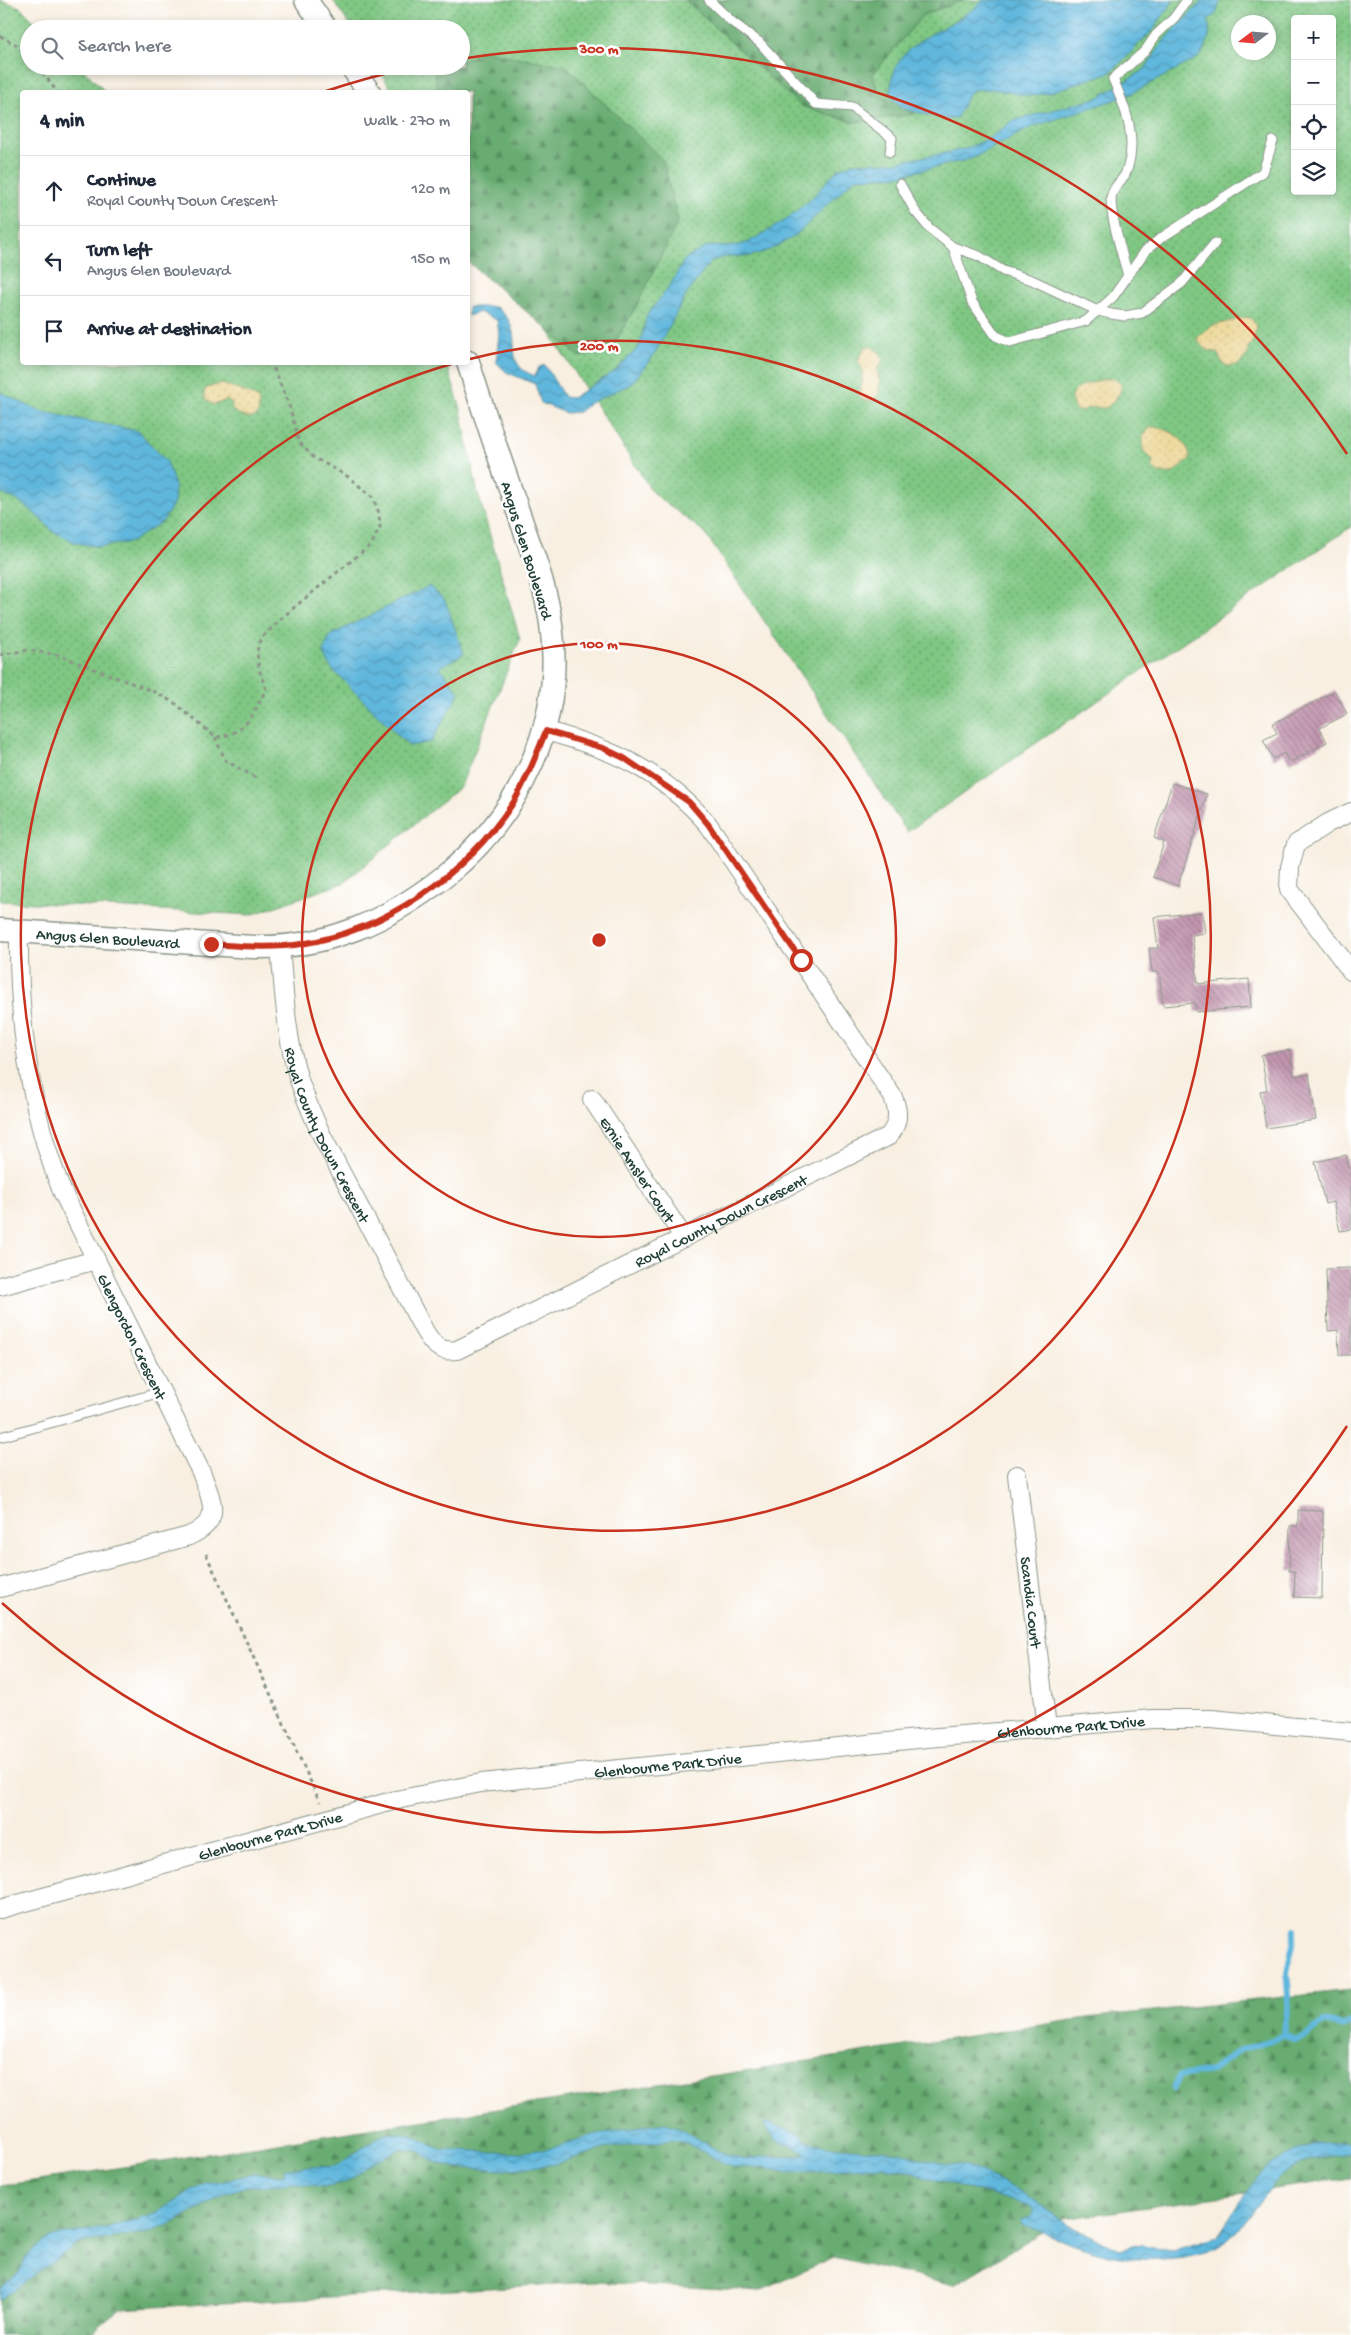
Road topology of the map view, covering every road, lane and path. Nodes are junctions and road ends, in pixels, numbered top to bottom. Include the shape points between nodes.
1 (306, 0) edge
2 (709, 0) edge
3 (1187, 0) edge
4 (320, 20) edge
5 (0, 36) edge
6 (20, 48) edge
7 (44, 75) edge
8 (357, 75) edge
9 (55, 90) edge
10 (368, 90) edge
11 (1273, 141) dead end
12 (890, 152) dead end
13 (900, 184) dead end
14 (1215, 243) dead end
15 (952, 247) junction
16 (1128, 276) junction
17 (1098, 311) junction
18 (272, 365) edge
19 (469, 365) edge
20 (0, 655) edge
21 (546, 731) junction
22 (215, 737) junction
23 (256, 778) dead end
24 (1351, 812) edge
25 (10, 931) edge
26 (280, 947) junction
27 (1351, 971) edge
28 (592, 1100) dead end
29 (684, 1238) junction
30 (96, 1260) junction
31 (0, 1286) edge
32 (161, 1392) junction
33 (0, 1436) edge
34 (1017, 1475) dead end
35 (206, 1554) dead end
36 (0, 1588) edge
37 (1048, 1728) junction
38 (1351, 1732) edge
39 (320, 1802) dead end
40 (0, 1909) edge

1 - 4 street
2 - 12 lane via 759,42 816,104 852,107 876,124 892,138
3 - 16 lane via 1145,51 1113,79 1124,104 1132,136 1124,175 1111,194 1113,219
5 - 6 path
7 - 9 path
8 - 10 street
11 - 16 lane via 1263,172 1161,238 1146,250
13 - 15 lane via 915,212
14 - 17 lane via 1182,283 1142,313 1125,316
15 - 17 lane via 979,256 1003,271 1032,280
15 - 17 lane via 972,302 996,336 1010,342 1086,321
16 - 17 lane
18 - 22 path via 289,405 299,442 313,456 347,476 373,497 380,527 372,544 261,638 257,651 266,689 250,722 237,731
19 - 21 street, Angus Glen Boulevard via 548,608 554,658
20 - 22 path via 28,650 58,655 146,688 176,704
21 - 26 street, Angus Glen Boulevard via 530,771 512,803 490,832 448,874 368,926 319,941
21 - 29 street, Royal County Down Crescent via 603,748 624,758 689,802 726,848 897,1107 895,1129 881,1142
22 - 23 path via 225,760
24 - 27 street via 1296,844 1289,889
25 - 26 street, Angus Glen Boulevard
25 - 30 street, Glengordon Crescent via 39,1127 62,1191
26 - 29 street, Royal County Down Crescent via 289,1035 299,1080 310,1108 424,1330 438,1348 457,1350
28 - 29 street, Ernie Amsler Court
30 - 31 street
30 - 32 street, Glengordon Crescent
32 - 33 lane
32 - 36 street, Glengordon Crescent via 210,1496 213,1515 209,1522 189,1536
34 - 37 street, Scandia Court
35 - 39 path
37 - 38 street, Glenbourne Park Drive via 1153,1719 1211,1719
37 - 40 street, Glenbourne Park Drive via 532,1777 441,1790

